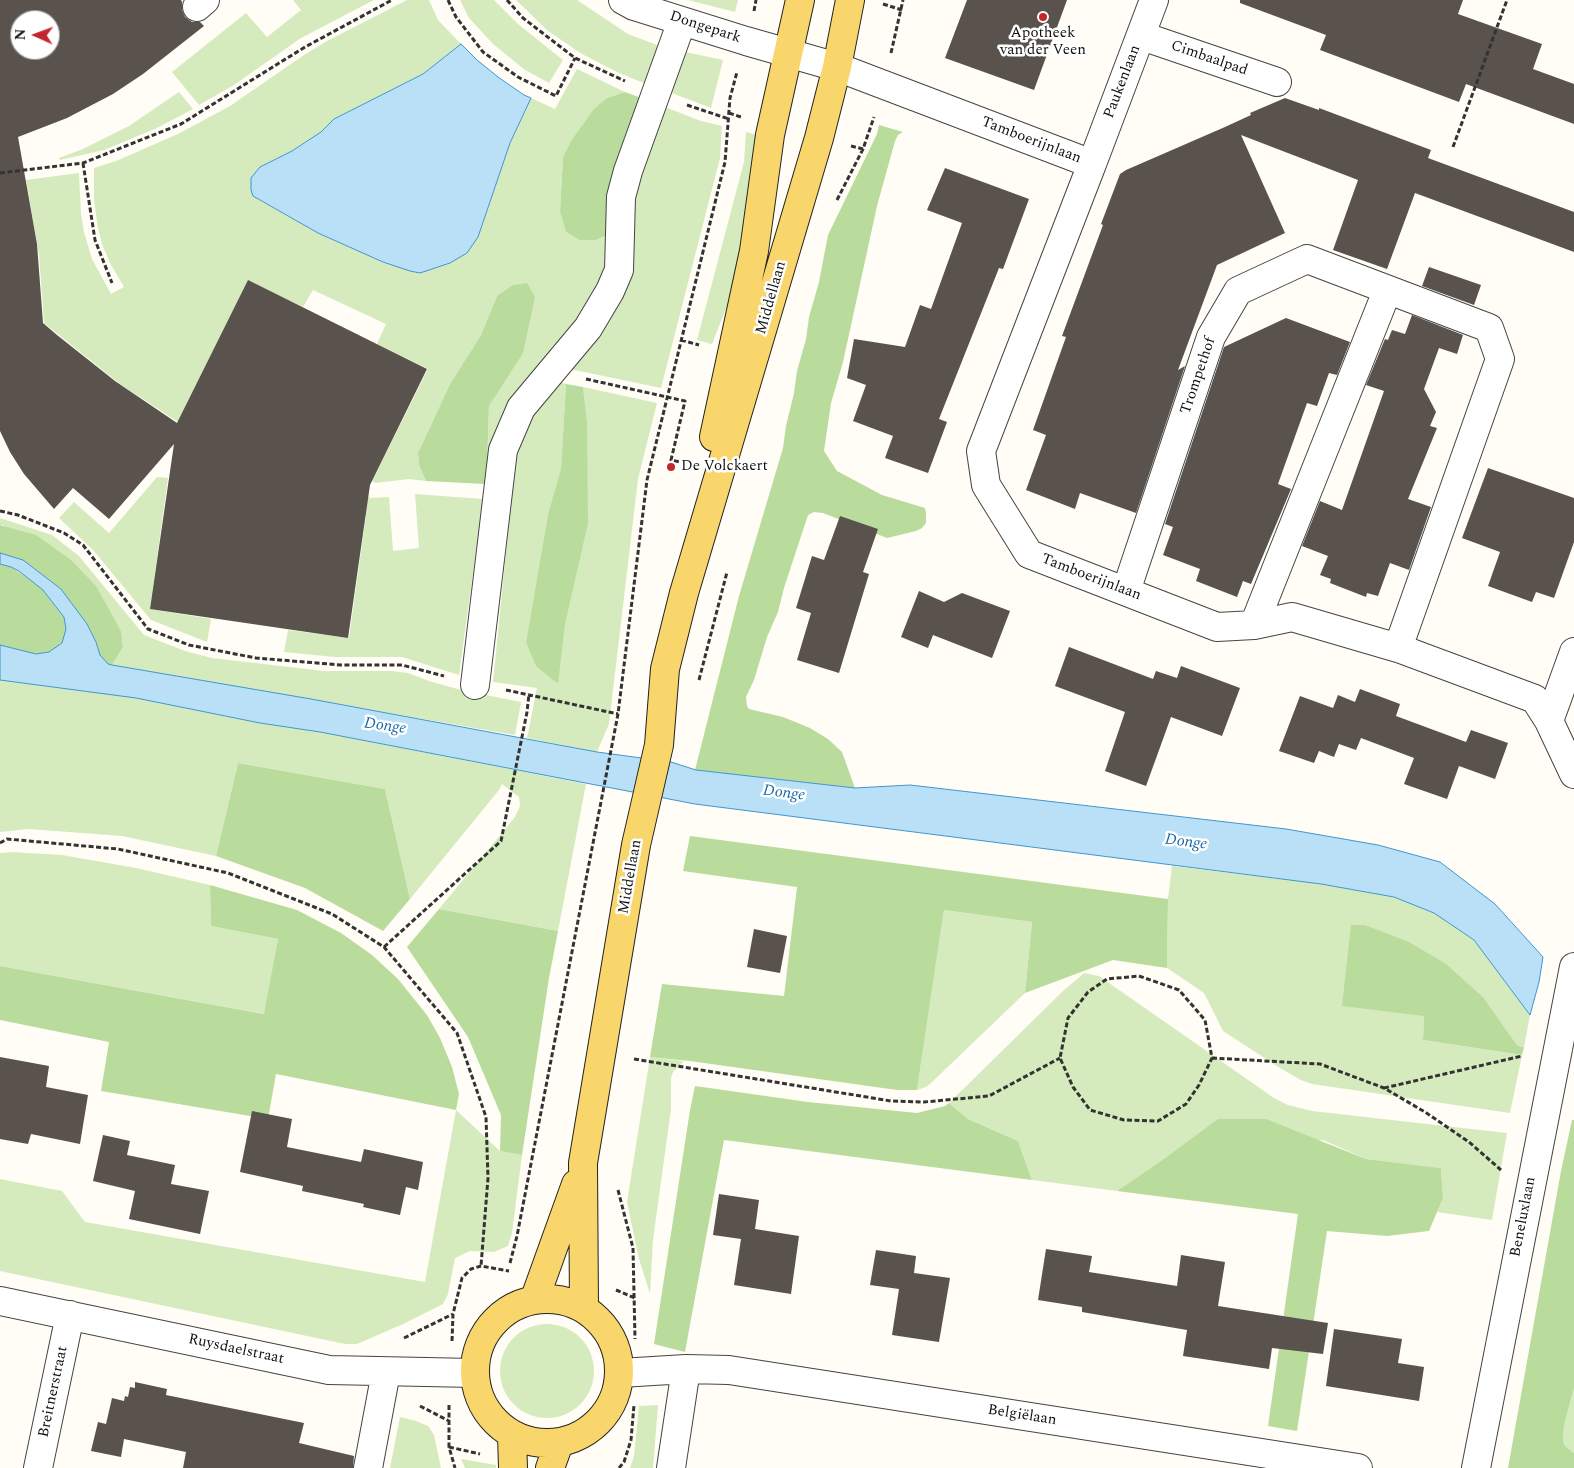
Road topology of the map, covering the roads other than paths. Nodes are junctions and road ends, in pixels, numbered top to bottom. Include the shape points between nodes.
1 (622, 0) edge
2 (800, 0) edge
3 (850, 0) edge
4 (1154, 0) edge
5 (682, 21) junction
6 (1142, 36) junction
7 (788, 55) junction
8 (837, 67) junction
9 (1277, 82) dead end
10 (1092, 164) junction
11 (1387, 291) junction
12 (1126, 591) junction
13 (684, 593) junction
14 (1254, 625) junction
15 (1398, 648) junction
16 (1574, 652) edge
17 (475, 685) road end
18 (1549, 721) junction
19 (1574, 774) edge
20 (1573, 973) edge
21 (583, 1163) junction
22 (535, 1298) junction
23 (0, 1301) edge
24 (584, 1308) junction
25 (70, 1315) junction
26 (686, 1369) junction
27 (386, 1372) junction
28 (474, 1373) junction
29 (620, 1373) junction
30 (512, 1434) junction
31 (558, 1443) junction
32 (38, 1468) edge
33 (368, 1468) edge
34 (513, 1468) edge
35 (550, 1468) edge
36 (671, 1468) edge
37 (1358, 1468) edge
38 (1476, 1468) edge

1 - 5 street, Dongepark
2 - 7 main road, Middellaan
3 - 8 main road, Middellaan
4 - 6 street, Paukenlaan
5 - 7 street, Dongepark
5 - 17 street via 628,171 622,197 620,270 588,328 521,408 503,450
6 - 9 street, Cimbaalpad
6 - 10 street, Paukenlaan
7 - 8 street, Dongepark
7 - 13 main road, Middellaan via 770,135 754,251
8 - 10 street, Tamboerijnlaan
8 - 13 main road, Middellaan
10 - 12 street, Tamboerijnlaan via 981,451 986,485 1029,554
11 - 12 street, Trompethof via 1307,259 1238,290 1211,337
11 - 14 street
11 - 15 street, Trompethof via 1489,328 1500,359
12 - 14 street, Tamboerijnlaan via 1217,627
13 - 21 main road, Middellaan via 665,669 659,744 636,844
14 - 15 street, Tamboerijnlaan via 1292,617
15 - 18 street, Tamboerijnlaan via 1534,699
16 - 18 street
18 - 19 street, Tamboerijnlaan
20 - 38 street, Beneluxlaan
21 - 22 main road, Middellaan
21 - 24 main road, Middellaan
22 - 24 main road via 558,1298
22 - 28 main road via 513,1306 484,1333
23 - 25 street, Ruysdaelstraat
24 - 29 main road via 600,1320 614,1343
25 - 27 street, Ruysdaelstraat via 329,1370
25 - 32 street, Breitnerstraat
26 - 29 street, Belgiëlaan
26 - 36 street
26 - 37 street, Belgiëlaan via 728,1370
27 - 28 street, Ruysdaelstraat
27 - 33 street
28 - 30 main road via 478,1394 493,1419
29 - 31 main road via 610,1409 583,1434
30 - 31 main road via 534,1442
30 - 34 main road
31 - 35 main road

